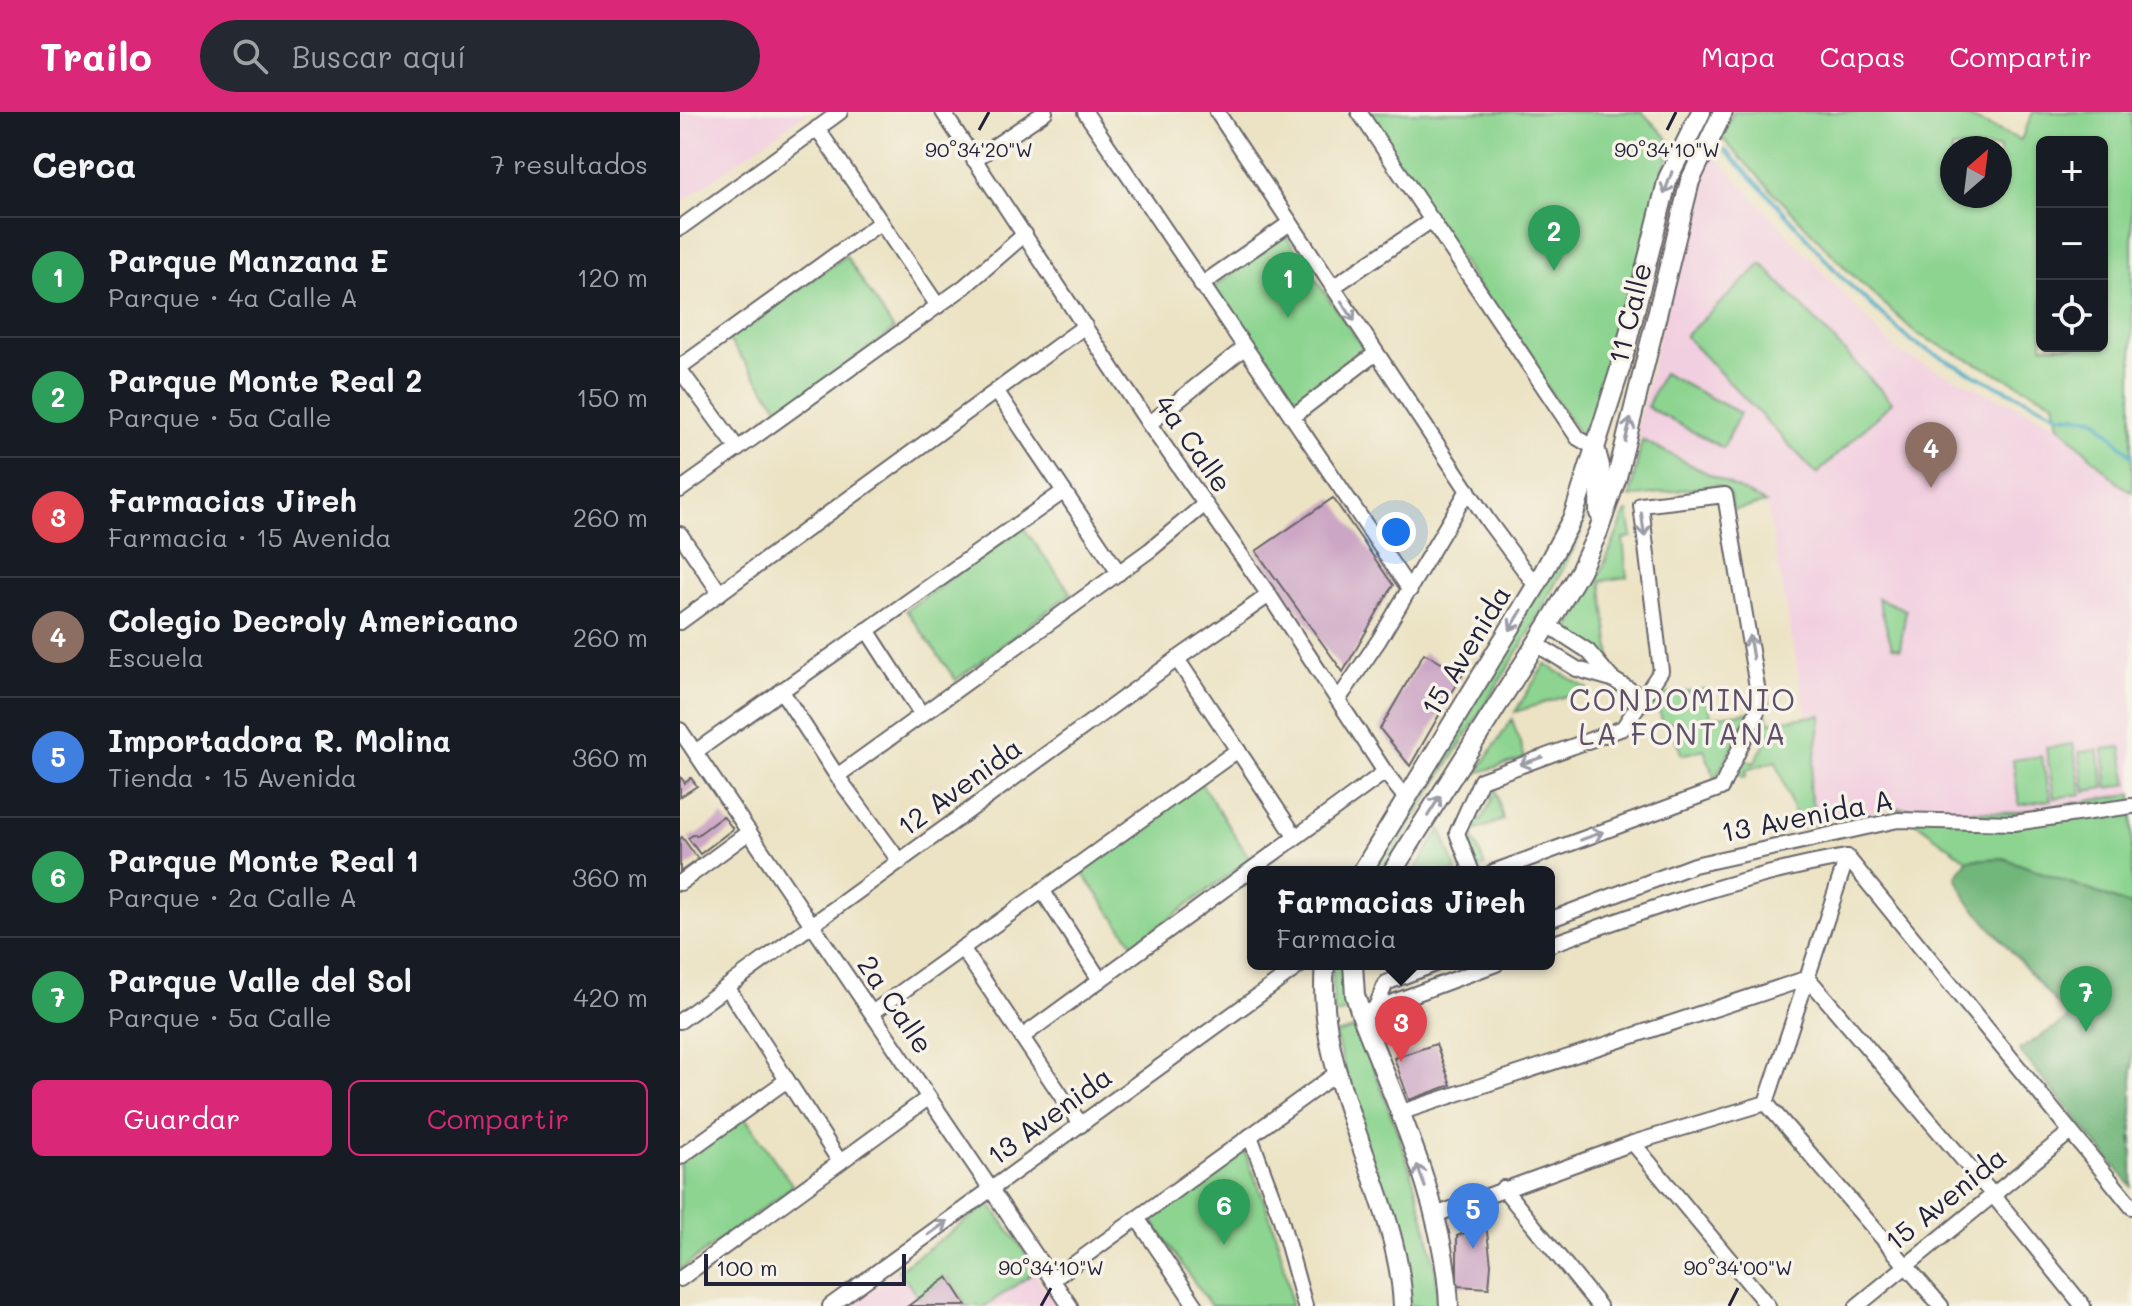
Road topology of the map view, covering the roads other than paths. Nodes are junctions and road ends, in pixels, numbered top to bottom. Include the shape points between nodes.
1 (840, 112) edge
2 (943, 112) edge
3 (1045, 112) edge
4 (1085, 112) edge
5 (1217, 112) edge
6 (1359, 112) edge
7 (1701, 112) edge
8 (1723, 112) edge
9 (817, 128) junction
10 (974, 160) junction
11 (1432, 220) junction
12 (881, 222) junction
13 (1290, 223) junction
14 (680, 228) edge
15 (1025, 234) junction
16 (1201, 285) junction
17 (1333, 287) junction
18 (938, 306) junction
19 (1085, 326) junction
20 (1244, 348) junction
21 (1376, 353) junction
22 (680, 368) edge
23 (997, 392) junction
24 (1292, 417) junction
25 (1149, 424) junction
26 (1595, 448) junction
27 (738, 449) junction
28 (680, 490) edge
29 (1468, 490) junction
30 (1063, 492) junction
31 (1205, 504) junction
32 (1598, 532) junction
33 (680, 534) edge
34 (1119, 573) junction
35 (1536, 586) junction
36 (1410, 590) junction
37 (720, 593) junction
38 (1269, 595) junction
39 (680, 622) edge
40 (1553, 628) junction
41 (867, 630) junction
42 (1542, 648) junction
43 (1177, 659) junction
44 (1612, 679) junction
45 (781, 690) junction
46 (1642, 697) junction
47 (1338, 700) junction
48 (922, 715) junction
49 (680, 730) edge
50 (1238, 750) junction
51 (695, 752) junction
52 (1385, 772) junction
53 (837, 776) junction
54 (1407, 800) junction
55 (2132, 806) edge
56 (749, 832) junction
57 (1295, 836) junction
58 (1847, 857) junction
59 (900, 862) junction
60 (1254, 866) edge
61 (1366, 866) edge
62 (1396, 866) edge
63 (1470, 866) edge
64 (1509, 866) edge
65 (1247, 871) edge
66 (680, 883) edge
67 (1042, 890) junction
68 (1555, 918) edge
69 (813, 926) junction
70 (1555, 943) edge
71 (962, 948) junction
72 (1294, 970) edge
73 (1325, 970) edge
74 (1353, 970) edge
75 (1420, 970) edge
76 (1480, 970) edge
77 (1808, 978) junction
78 (1100, 980) junction
79 (727, 987) junction
80 (1368, 1012) junction
81 (872, 1013) junction
82 (680, 1021) edge
83 (1327, 1025) junction
84 (1022, 1037) junction
85 (1337, 1073) junction
86 (787, 1080) junction
87 (928, 1098) junction
88 (1766, 1103) junction
89 (1399, 1113) junction
90 (1081, 1125) junction
91 (2069, 1133) junction
92 (1250, 1136) junction
93 (1633, 1143) junction
94 (680, 1157) edge
95 (840, 1162) junction
96 (1503, 1188) junction
97 (991, 1190) junction
98 (1993, 1195) junction
99 (2132, 1207) edge
100 (1435, 1215) junction
101 (1137, 1218) junction
102 (1906, 1266) junction
103 (680, 1279) edge
104 (1052, 1280) junction
105 (830, 1306) edge
106 (1070, 1306) edge
107 (1196, 1306) edge
108 (1305, 1306) edge
109 (1403, 1306) edge
110 (1449, 1306) edge
111 (1599, 1306) edge
112 (1768, 1306) edge
113 (1857, 1306) edge
114 (1941, 1306) edge
115 (2083, 1306) edge

1 - 9 street
2 - 10 street, 4a Calle
3 - 10 street
4 - 16 street
5 - 13 street
6 - 11 street
7 -> 26 main road, 11 Calle via 1668,178
32 -> 8 main road, 11 Calle via 1617,477 1690,181
9 - 12 street
9 - 14 street
10 - 15 street, 4a Calle
11 - 17 street
11 - 26 street via 1578,438
12 - 18 street
12 - 22 street
13 - 16 street
13 - 17 street
15 - 18 street
15 - 19 street, 4a Calle
16 - 20 street
17 -> 21 street
18 - 27 street
19 - 23 street
19 - 25 street, 4a Calle
20 - 24 street
20 - 25 street
21 - 24 street
21 - 29 street
22 - 27 street
23 - 30 street
23 - 37 street
24 - 36 street
25 - 31 street, 4a Calle
26 - 32 main road via 1600,466
26 - 35 main road, 15 Avenida via 1573,517
27 - 28 street
29 - 35 street
29 - 36 street
30 - 34 street
30 - 41 street
31 - 34 street
31 - 38 street, 4a Calle
32 - 40 main road, 15 Avenida
33 - 37 street
34 - 48 street
35 -> 54 main road, 15 Avenida
36 - 47 street
37 - 39 street
38 - 43 street, 12 Avenida
38 - 47 street, 4a Calle
40 - 42 main road, 15 Avenida
40 - 44 street via 1588,651
41 - 45 street
41 - 48 street
42 - 44 street via 1577,669
62 -> 42 main road, 15 Avenida via 1488,721
43 - 50 street
43 - 59 street, 12 Avenida
44 - 46 street
45 - 51 street
45 - 53 street
46 -> 63 street via 1623,728 1484,777 1457,833
64 -> 46 street via 1721,788 1760,705 1725,495 1641,505 1661,667
47 - 52 street, 4a Calle
48 - 53 street
49 - 51 street, 2a Calle
50 - 57 street
50 - 67 street
51 - 56 street, 2a Calle
52 - 54 street, 4a Calle
52 - 57 street
53 - 59 street
54 - 61 main road, 15 Avenida
55 - 68 street, 13 Avenida A via 2014,823 1898,820 1694,865
56 - 66 street
56 - 69 street, 2a Calle
57 - 60 street
58 - 70 street via 1734,883
58 - 77 street
58 - 91 street
59 - 69 street, 12 Avenida
65 - 78 street
67 - 71 street
67 - 78 street
69 - 79 street, 12 Avenida
69 - 81 street, 2a Calle
71 - 81 street
71 - 84 street
72 - 90 street, 13 Avenida
73 - 83 main road
74 - 80 main road via 1355,995
75 - 80 street via 1386,983
76 - 80 street
77 - 88 street
77 - 89 street
77 - 98 street
78 - 84 street
79 - 82 street, 12 Avenida
79 - 86 street
80 - 83 main road
80 - 89 main road
81 - 87 street, 2a Calle
83 - 85 main road
84 - 90 street
85 - 92 street
85 - 109 main road via 1390,1236
86 - 94 street
86 - 95 street
87 - 95 street
87 - 97 street, 2a Calle
88 - 93 street
88 - 102 street
100 -> 89 main road
90 - 97 street, 13 Avenida
91 - 98 street, 15 Avenida
91 - 99 street
92 - 101 street
92 - 108 street
93 - 96 street
93 - 112 street
95 - 103 street
96 - 100 street
96 - 111 street
97 - 104 street, 2a Calle
105 -> 97 street, 13 Avenida
98 - 102 street, 15 Avenida
98 - 115 street
100 - 110 main road via 1448,1271
101 - 104 street
101 - 107 street
102 - 113 street, 15 Avenida
102 - 114 street
104 - 106 street, 2a Calle

